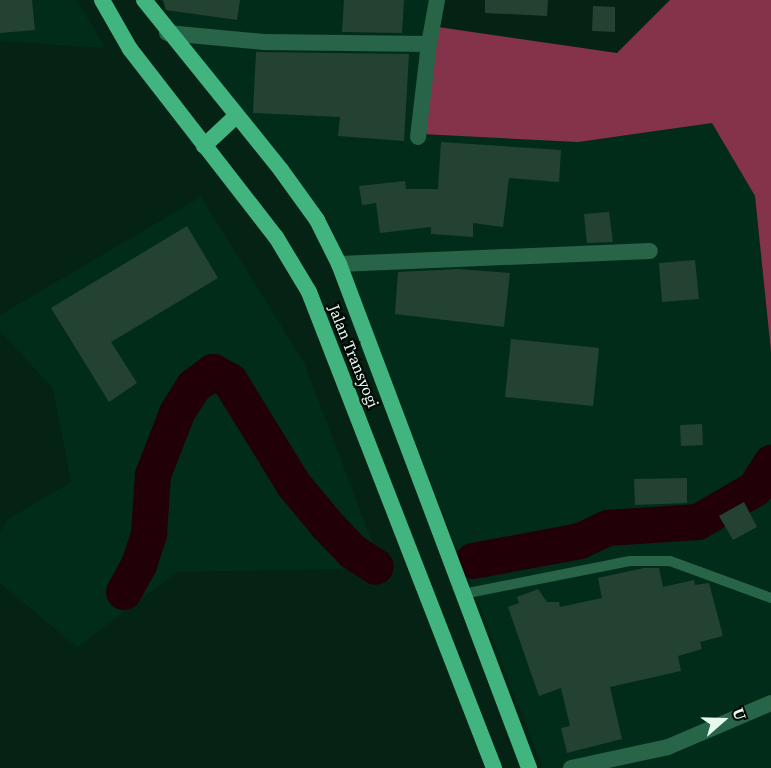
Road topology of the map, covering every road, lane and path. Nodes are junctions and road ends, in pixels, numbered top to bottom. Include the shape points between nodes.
1 (102, 0) edge
2 (144, 0) edge
3 (437, 0) edge
4 (167, 33) junction
5 (429, 44) junction
6 (235, 117) junction
7 (418, 137) dead end
8 (204, 146) junction
9 (650, 251) dead end
10 (339, 264) junction
11 (463, 594) junction
12 (771, 598) edge
13 (771, 703) edge
14 (494, 768) edge
15 (529, 768) edge
16 (571, 768) edge

1 - 8 highway, Jalan Transyogi via 130,49
2 - 4 highway, Jalan Transyogi
3 - 5 street
4 - 5 street via 264,42
4 - 6 highway, Jalan Transyogi
5 - 7 street
6 - 8 highway
6 - 10 highway, Jalan Transyogi via 317,220
8 - 14 highway, Jalan Transyogi via 276,237 309,292
9 - 10 street
10 - 11 highway, Jalan Transyogi
11 - 12 lane via 630,561 670,561
11 - 15 highway, Jalan Transyogi
13 - 16 street via 668,747

